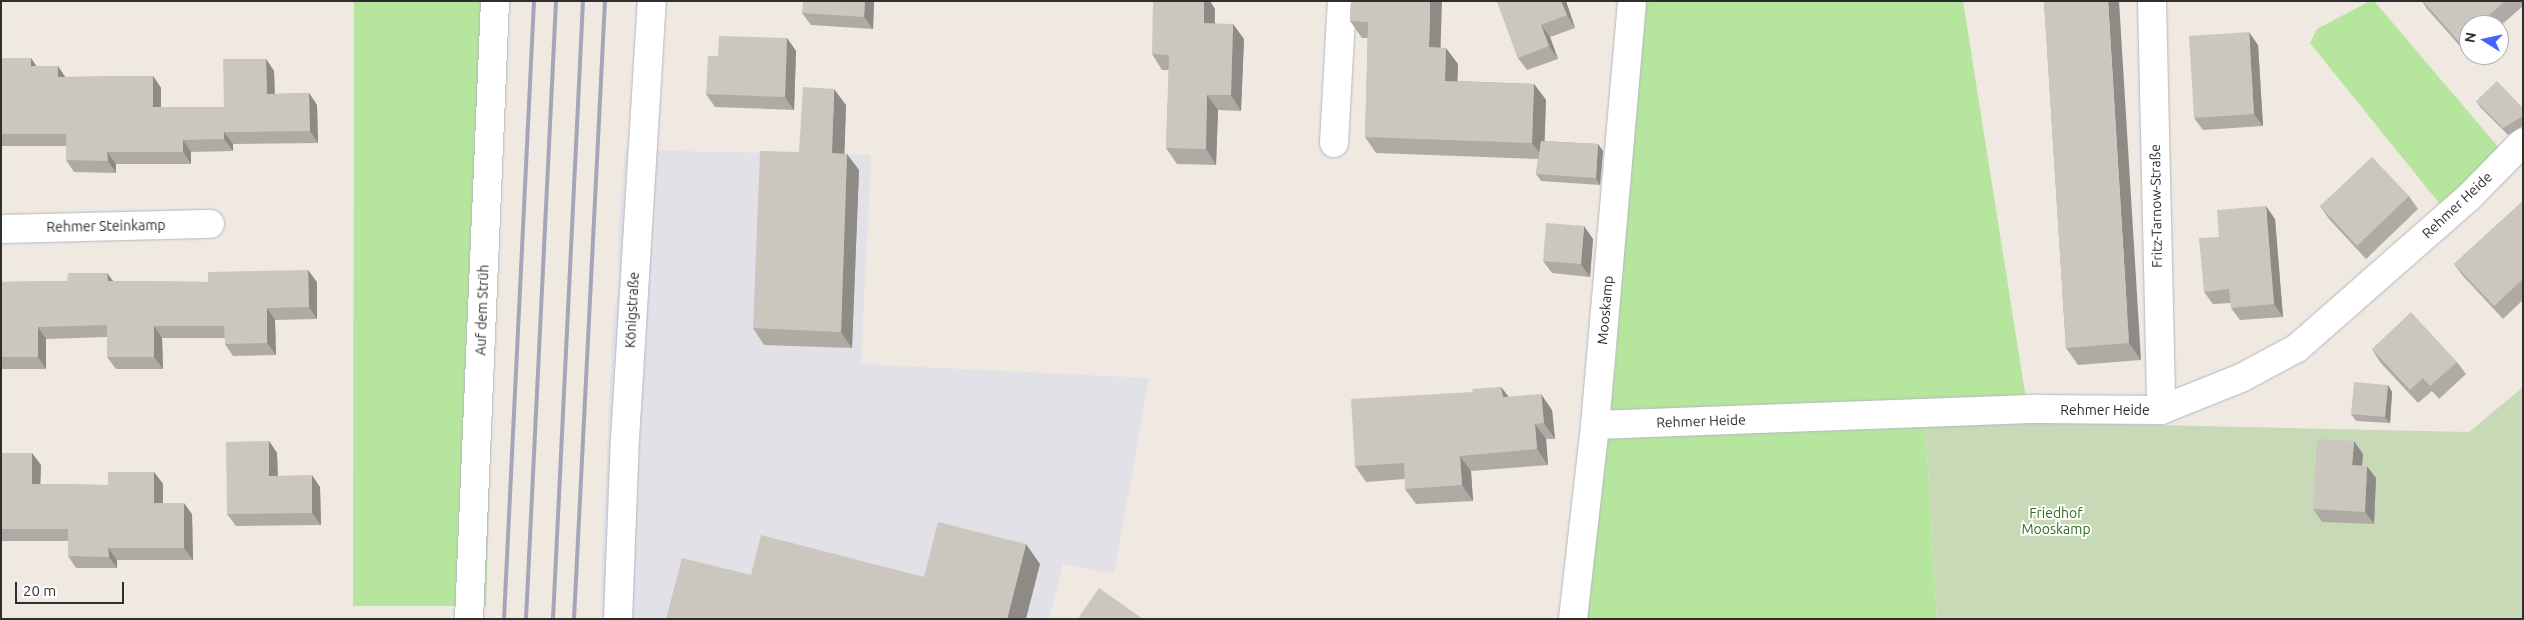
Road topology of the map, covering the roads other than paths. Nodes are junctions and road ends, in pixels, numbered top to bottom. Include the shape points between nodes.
1 (495, 1) edge
2 (652, 1) edge
3 (1342, 1) edge
4 (1632, 1) edge
5 (2152, 1) edge
6 (2523, 142) edge
7 (1334, 143) dead end
8 (210, 224) dead end
9 (1, 229) edge
10 (2161, 410) junction
11 (1595, 425) junction
12 (469, 619) edge
13 (618, 619) edge
14 (1573, 619) edge

1 - 12 street, Auf dem Strüh
2 - 13 street, Königstraße via 625,439
3 - 7 street
4 - 11 street, Mooskamp
5 - 10 street, Fritz-Tarnow-Straße
6 - 10 street, Rehmer Heide via 2468,198 2297,348 2241,378
8 - 9 street, Rehmer Steinkamp
10 - 11 street, Rehmer Heide via 2038,409
11 - 14 street, Mooskamp

